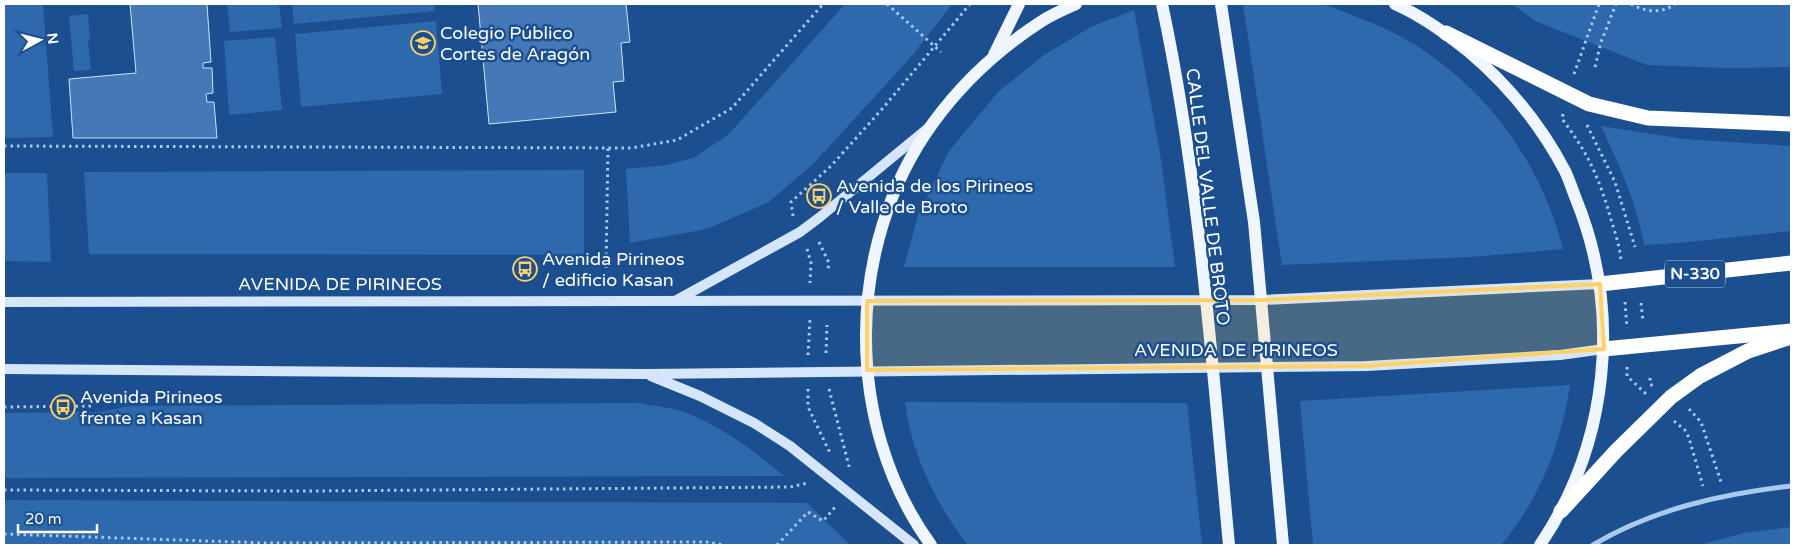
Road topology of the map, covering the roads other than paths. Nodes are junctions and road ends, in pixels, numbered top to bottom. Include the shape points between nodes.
1 (1019, 4) edge
2 (1076, 4) edge
3 (1162, 4) edge
4 (1221, 4) edge
5 (1395, 4) edge
6 (1409, 8) edge
7 (1446, 33) junction
8 (993, 57) junction
9 (1787, 122) edge
10 (932, 124) junction
11 (1791, 263) edge
12 (1600, 284) junction
13 (1205, 299) junction
14 (677, 300) junction
15 (868, 300) junction
16 (1262, 300) junction
17 (4, 302) edge
18 (1791, 331) edge
19 (1791, 337) edge
20 (1604, 349) junction
21 (1267, 367) junction
22 (1212, 368) junction
23 (4, 369) edge
24 (867, 370) junction
25 (646, 374) junction
26 (1791, 486) edge
27 (1561, 511) junction
28 (914, 545) edge
29 (931, 545) edge
30 (1229, 545) edge
31 (1283, 545) edge
32 (1540, 545) edge
33 (1593, 545) edge

1 - 8 main road
2 - 8 main road, AVENIDA DE PIRINEOS via 1043,21
3 - 13 main road, CALLE DEL VALLE DE BROTO via 1193,193
4 - 16 main road via 1254,222
5 - 6 main road
6 - 7 main road
7 - 9 highway via 1589,104 1648,118
7 - 12 main road via 1493,72 1533,119 1565,171 1588,228
8 - 10 main road, AVENIDA DE PIRINEOS
10 - 14 main road, AVENIDA DE PIRINEOS via 800,232
10 - 15 main road, AVENIDA DE PIRINEOS via 908,165 889,208 875,254
11 - 12 highway, N-330
12 - 16 main road, AVENIDA DE PIRINEOS
12 - 20 main road
13 - 15 main road, AVENIDA DE PIRINEOS
13 - 16 main road, AVENIDA DE PIRINEOS
13 - 22 main road, CALLE DEL VALLE DE BROTO
14 - 15 main road, AVENIDA DE PIRINEOS
14 - 17 main road, AVENIDA DE PIRINEOS
15 - 24 main road, AVENIDA DE PIRINEOS
16 - 21 main road
18 - 20 highway
19 - 27 highway via 1748,351 1700,376 1671,397
20 - 21 main road, AVENIDA DE PIRINEOS via 1366,366
20 - 27 main road via 1598,405 1584,459
21 - 22 main road, AVENIDA DE PIRINEOS
21 - 31 main road
22 - 24 main road, AVENIDA DE PIRINEOS
22 - 30 main road, CALLE DEL VALLE DE BROTO
23 - 25 main road, AVENIDA DE PIRINEOS
24 - 25 main road, AVENIDA DE PIRINEOS
24 - 29 main road, AVENIDA DE PIRINEOS via 885,455 897,485
25 - 28 main road, AVENIDA DE PIRINEOS via 754,423 790,446
26 - 33 street via 1725,496 1663,512
27 - 32 main road

